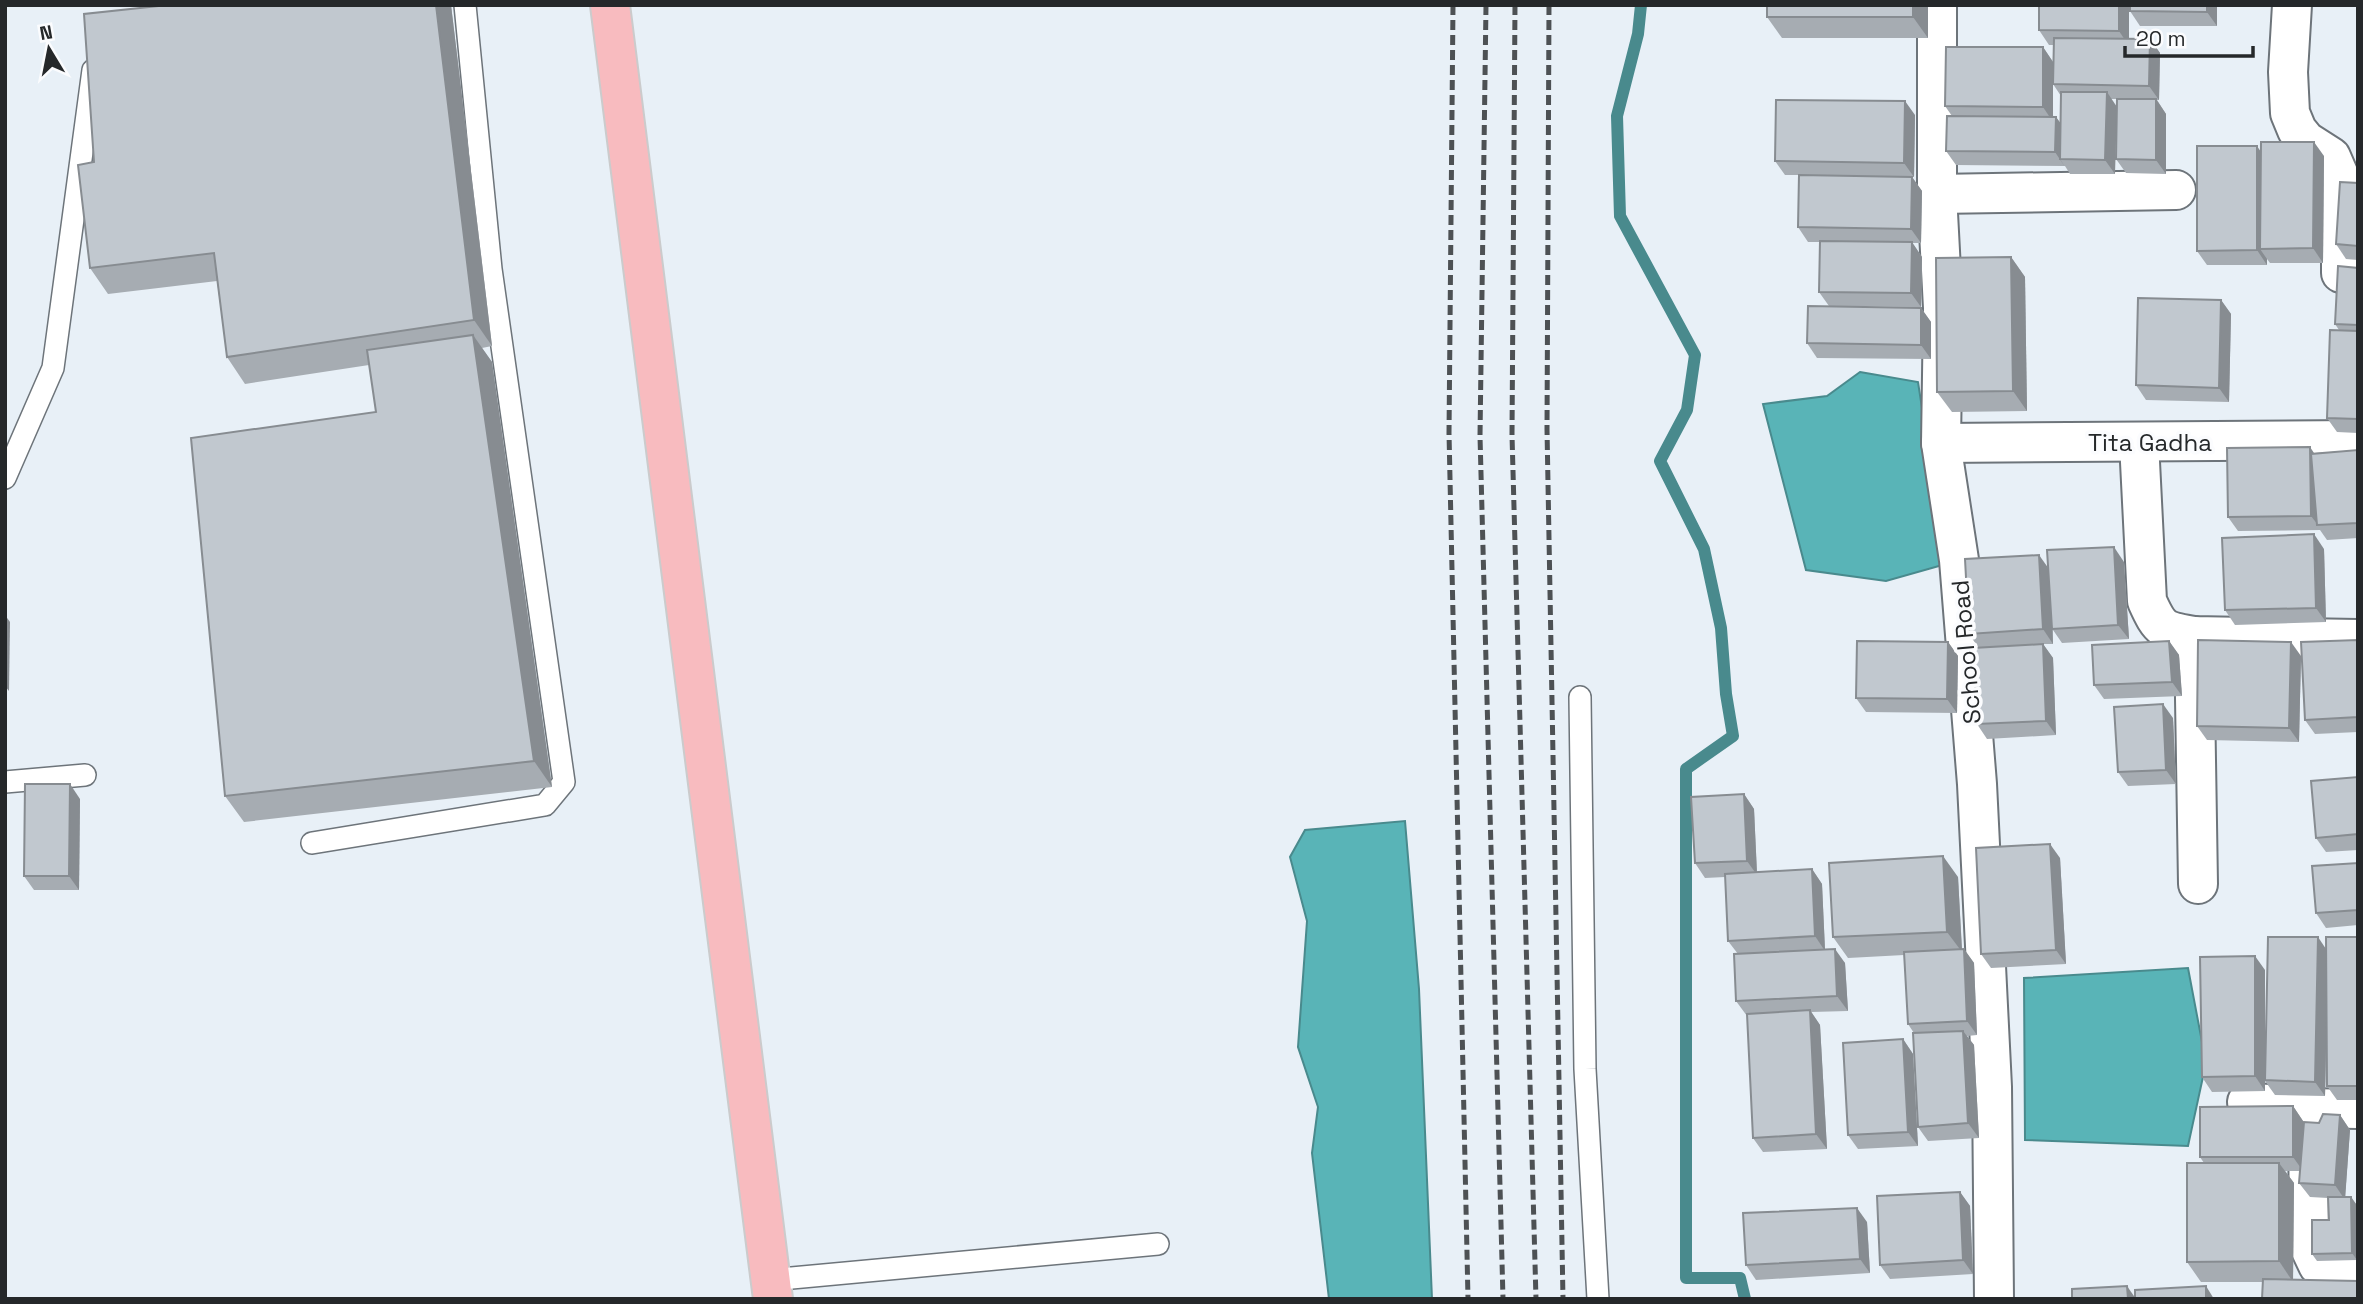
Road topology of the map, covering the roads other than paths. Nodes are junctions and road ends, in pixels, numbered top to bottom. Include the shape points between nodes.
1 (465, 5) edge
2 (610, 5) edge
3 (1937, 5) edge
4 (2292, 5) edge
5 (97, 46) edge
6 (2176, 190) dead end
7 (1937, 194) junction
8 (2346, 283) edge
9 (2339, 431) edge
10 (2139, 442) junction
11 (1941, 443) junction
12 (5, 478) edge
13 (2194, 636) junction
14 (2358, 639) edge
15 (1580, 697) dead end
16 (85, 775) dead end
17 (5, 782) edge
18 (312, 843) dead end
19 (2198, 884) dead end
20 (2247, 1102) dead end
21 (2308, 1108) junction
22 (2358, 1109) edge
23 (1158, 1244) dead end
24 (2358, 1273) edge
25 (771, 1289) edge
26 (1598, 1299) edge
27 (1994, 1299) edge

1 - 18 lane via 491,269 564,782 545,805
2 - 25 main road
3 - 7 street, School Road
4 - 8 street via 2290,113 2306,141 2331,157 2341,180
5 - 12 lane via 53,369
6 - 7 street
7 - 11 street, School Road via 1943,308
9 - 10 street, Tita Gadha
10 - 11 street, Tita Gadha
10 - 13 street via 2147,601 2157,623 2171,632
11 - 27 street, School Road via 1959,560 1977,784 1992,1087
13 - 14 street
13 - 19 street
15 - 26 lane via 1585,1069
16 - 17 lane
20 - 21 street
21 - 22 street
21 - 24 street via 2309,1246 2318,1265
23 - 25 lane

